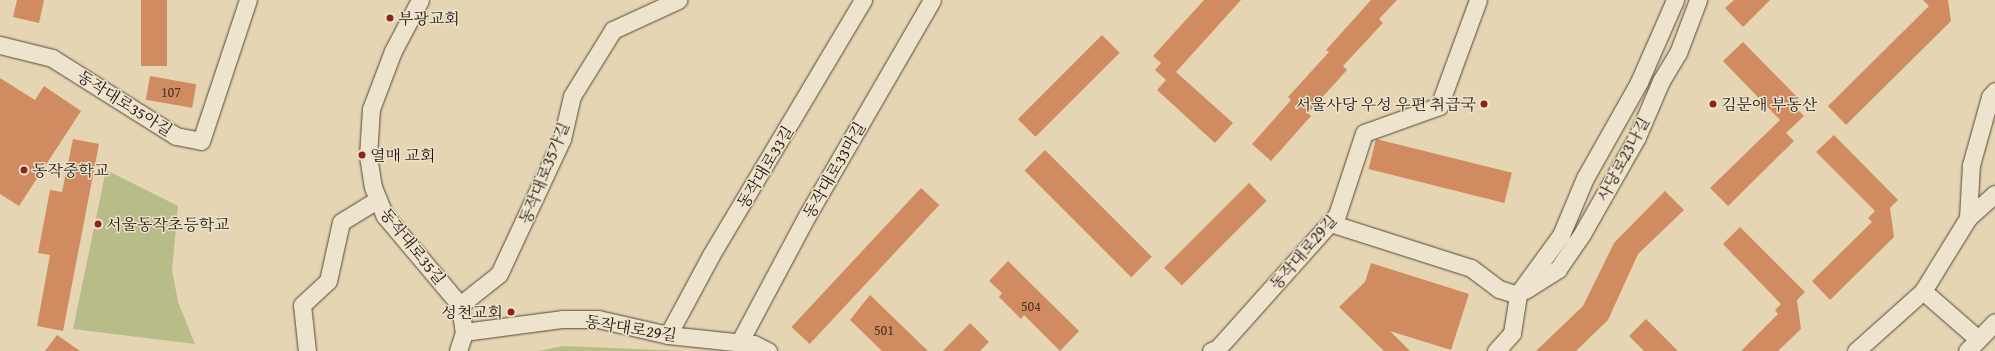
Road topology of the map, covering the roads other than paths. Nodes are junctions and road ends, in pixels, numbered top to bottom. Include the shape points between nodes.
1 (248, 0) edge
2 (420, 0) edge
3 (678, 0) edge
4 (863, 0) edge
5 (932, 0) edge
6 (1478, 0) edge
7 (1675, 0) edge
8 (1698, 0) edge
9 (0, 45) edge
10 (1995, 91) edge
11 (1995, 194) edge
12 (377, 200) junction
13 (1968, 218) junction
14 (1330, 223) junction
15 (1923, 291) junction
16 (1518, 295) junction
17 (460, 305) junction
18 (1995, 322) edge
19 (464, 332) junction
20 (668, 334) junction
21 (739, 343) junction
22 (1972, 345) edge
23 (307, 351) edge
24 (458, 351) edge
25 (768, 351) edge
26 (1211, 351) edge
27 (1496, 351) edge
28 (1856, 351) edge

1 - 9 street, 동작대로35아길 via 201,141 176,136 52,58
2 - 12 street, 동작대로35길 via 392,51 371,109 368,156
3 - 17 street, 동작대로35가길 via 613,30 572,96 562,139 499,274
4 - 20 street, 동작대로33길 via 711,255
5 - 21 street, 동작대로33마길 via 808,214
6 - 14 street, 동작대로29길 via 1439,106 1364,133 1337,215
7 - 16 street, 사당로23나길 via 1639,82 1585,178 1561,235
8 - 16 street, 사당로23나길 via 1678,53 1661,82 1637,137 1582,234 1558,269
10 - 13 street via 1990,97 1971,164
11 - 13 street
12 - 17 street, 동작대로35길 via 385,216
12 - 23 street via 340,222 328,281 302,306
13 - 15 street
14 - 16 street via 1471,268 1499,289
14 - 26 street, 동작대로29길 via 1218,348
15 - 22 street
15 - 28 street
16 - 27 street, 사당로23나길 via 1512,333
17 - 19 street
18 - 22 street
19 - 20 street, 동작대로29길 via 564,319 598,319
19 - 24 street
20 - 21 street, 동작대로29길
21 - 25 street, 동작대로29길 via 754,344

